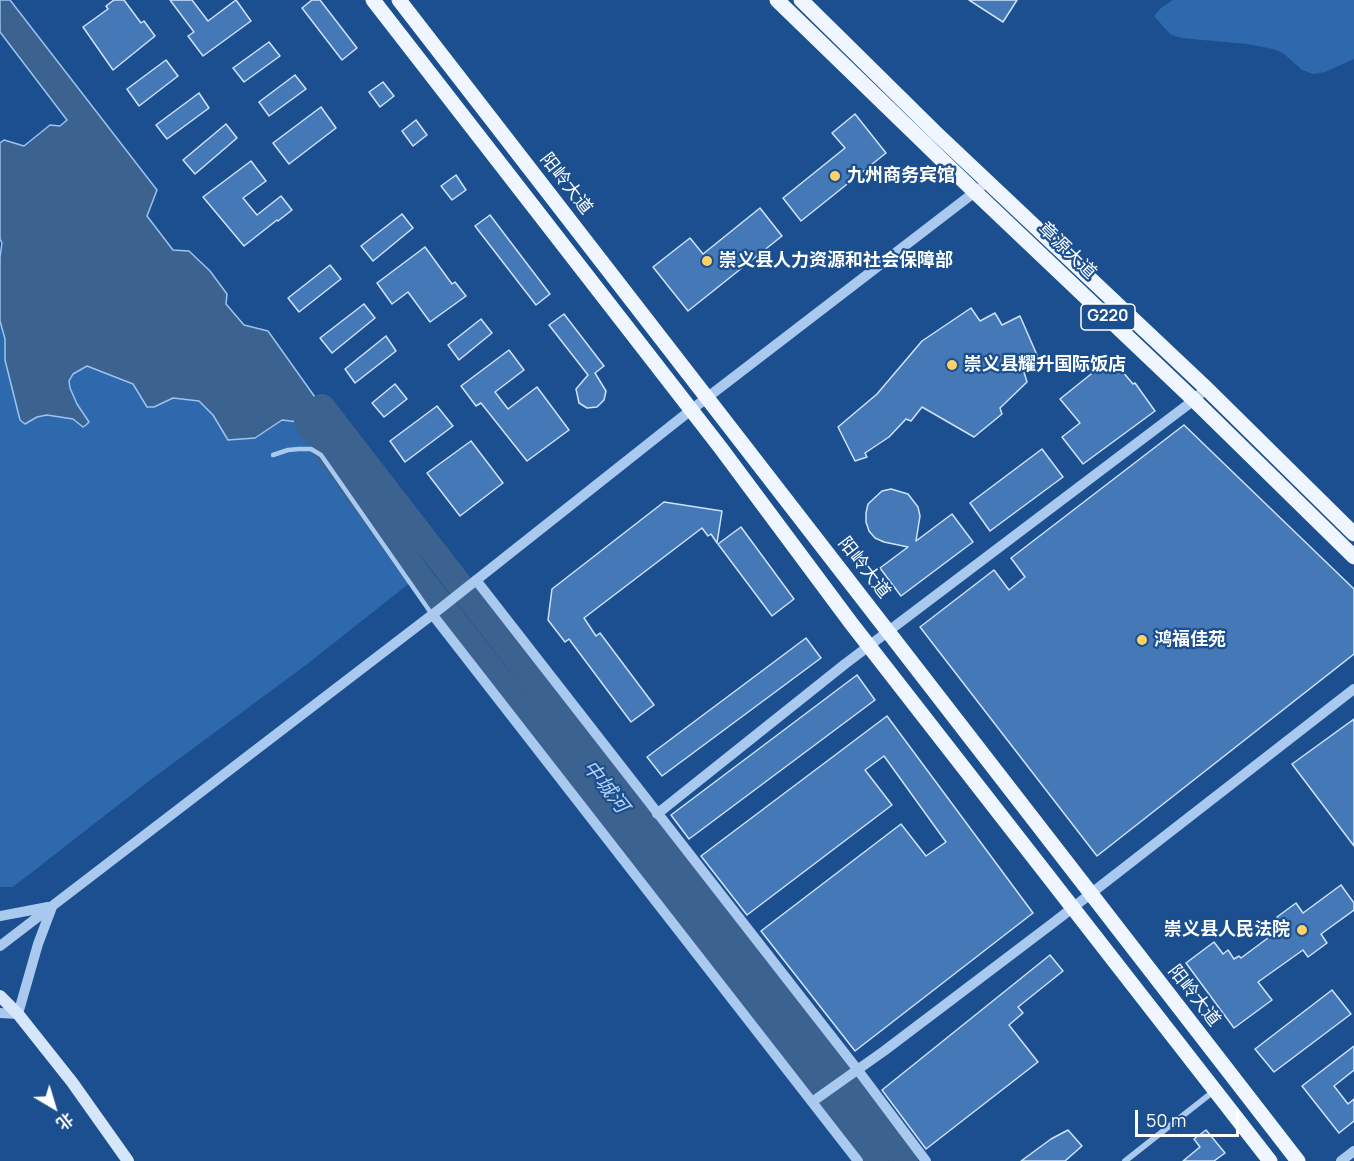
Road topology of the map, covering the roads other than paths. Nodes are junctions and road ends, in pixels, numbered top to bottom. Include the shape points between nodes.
1 (373, 0) edge
2 (399, 0) edge
3 (777, 0) edge
4 (801, 0) edge
5 (987, 182) junction
6 (975, 192) junction
7 (1206, 388) junction
8 (707, 398) junction
9 (1194, 400) junction
10 (691, 410) junction
11 (273, 455) dead end
12 (1354, 534) edge
13 (1354, 557) edge
14 (472, 583) junction
15 (436, 611) junction
16 (888, 631) junction
17 (870, 645) junction
18 (1354, 689) edge
19 (657, 814) junction
20 (1091, 894) junction
21 (52, 907) junction
22 (1074, 907) junction
23 (0, 916) edge
24 (0, 946) edge
25 (0, 996) edge
26 (0, 1013) edge
27 (18, 1014) junction
28 (857, 1070) junction
29 (1214, 1090) junction
30 (816, 1099) junction
31 (1354, 1151) edge
32 (128, 1161) edge
33 (858, 1161) edge
34 (926, 1161) edge
35 (1125, 1161) edge
36 (1270, 1161) edge
37 (1298, 1161) edge
38 (1341, 1161) edge

1 - 10 main road
2 - 8 main road, 阳岭大道
3 - 6 main road, 章源大道 / G220
4 - 5 main road, 章源大道 / G220
5 - 6 street
5 - 7 main road, 章源大道 / G220
6 - 8 street
6 - 9 main road, 章源大道 / G220
7 - 9 street
7 - 12 main road, 章源大道 / G220
8 - 10 street
8 - 16 main road, 阳岭大道
9 - 13 main road, 章源大道 / G220
9 - 16 street
10 - 14 street
10 - 17 main road
11 - 15 lane via 299,448 321,455
14 - 15 street
14 - 19 street
15 - 21 street
15 - 30 street
16 - 17 street
16 - 20 main road, 阳岭大道
17 - 19 street
17 - 22 main road
18 - 20 street
19 - 28 street
20 - 22 street
20 - 37 main road, 阳岭大道
21 - 23 street
21 - 24 street
21 - 27 street
22 - 28 street
22 - 29 main road
25 - 27 main road
26 - 27 street
27 - 32 main road
28 - 30 street
28 - 34 street
29 - 35 street
29 - 36 main road
30 - 33 street
31 - 38 street

